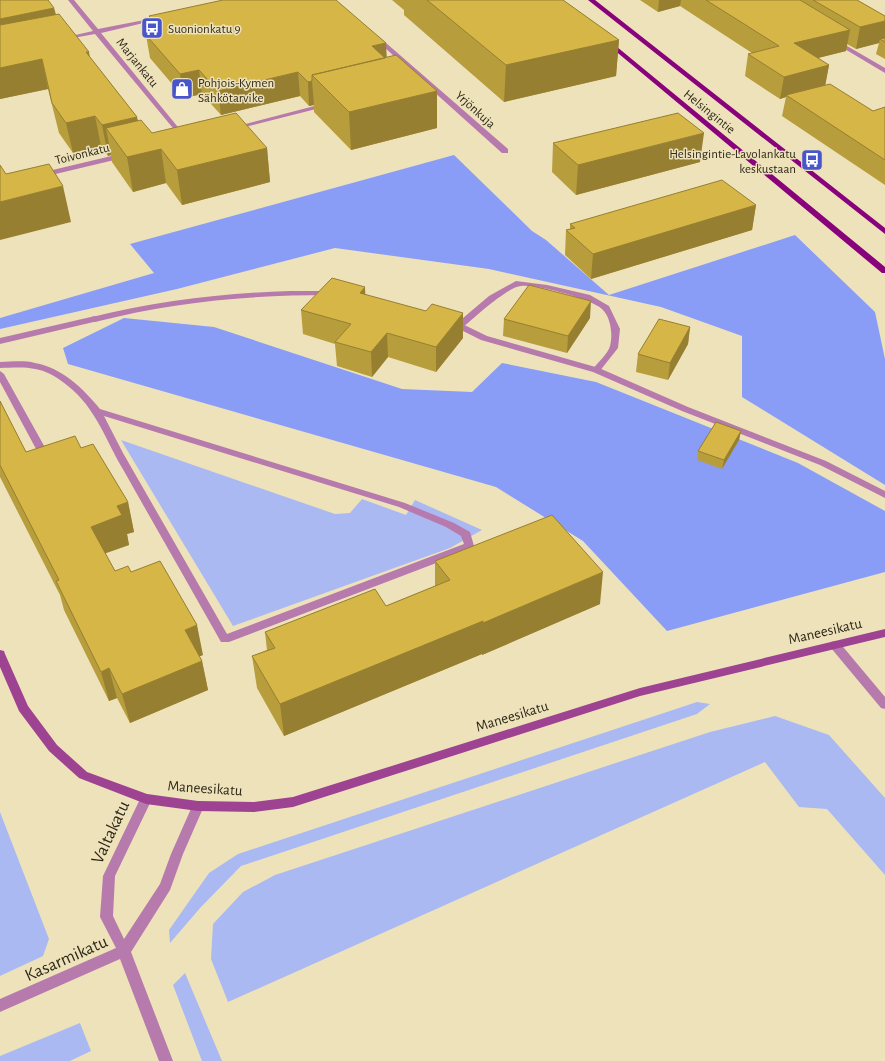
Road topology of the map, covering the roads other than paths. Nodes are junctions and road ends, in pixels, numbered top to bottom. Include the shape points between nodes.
1 (71, 0) edge
2 (591, 0) edge
3 (170, 16) edge
4 (97, 32) junction
5 (373, 34) edge
6 (830, 38) edge
7 (605, 40) edge
8 (54, 41) edge
9 (885, 70) edge
10 (334, 103) edge
11 (229, 129) edge
12 (186, 140) edge
13 (505, 152) dead end
14 (134, 153) edge
15 (39, 176) edge
16 (885, 232) edge
17 (885, 271) edge
18 (342, 293) edge
19 (446, 319) edge
20 (459, 326) junction
21 (0, 342) edge
22 (0, 366) edge
23 (596, 370) junction
24 (0, 374) edge
25 (97, 411) junction
26 (48, 463) edge
27 (885, 495) edge
28 (885, 633) edge
29 (835, 645) junction
30 (0, 654) edge
31 (885, 705) edge
32 (146, 799) junction
33 (198, 806) junction
34 (124, 951) junction
35 (0, 1006) edge
36 (166, 1061) edge

1 - 4 street, Marjankatu
2 - 16 main road, Helsingintie
3 - 4 street
4 - 8 street
4 - 12 street, Marjankatu
5 - 13 street, Yrjönkuja
6 - 9 street
7 - 17 main road, Helsingintie
10 - 11 street
14 - 15 street, Toivonkatu
18 - 21 street via 274,293 169,303 95,318
19 - 20 street
20 - 23 street via 484,338
20 - 23 street via 492,298 519,283 587,297 606,308 616,329 614,348
22 - 25 street via 37,365 64,379 86,396
23 - 27 street via 685,410 823,463
24 - 26 street
25 - 25 street via 402,505 466,534 470,546 225,639 118,453
28 - 29 street, Maneesikatu
29 - 31 street
29 - 33 street, Maneesikatu via 640,692 293,802 254,807
30 - 32 street, Valtakatu via 23,708 53,748 83,775
32 - 33 street, Maneesikatu
32 - 34 street, Valtakatu via 109,876 106,917
33 - 34 street via 166,886
34 - 35 street, Kasarmikatu
34 - 36 street, Valtakatu

